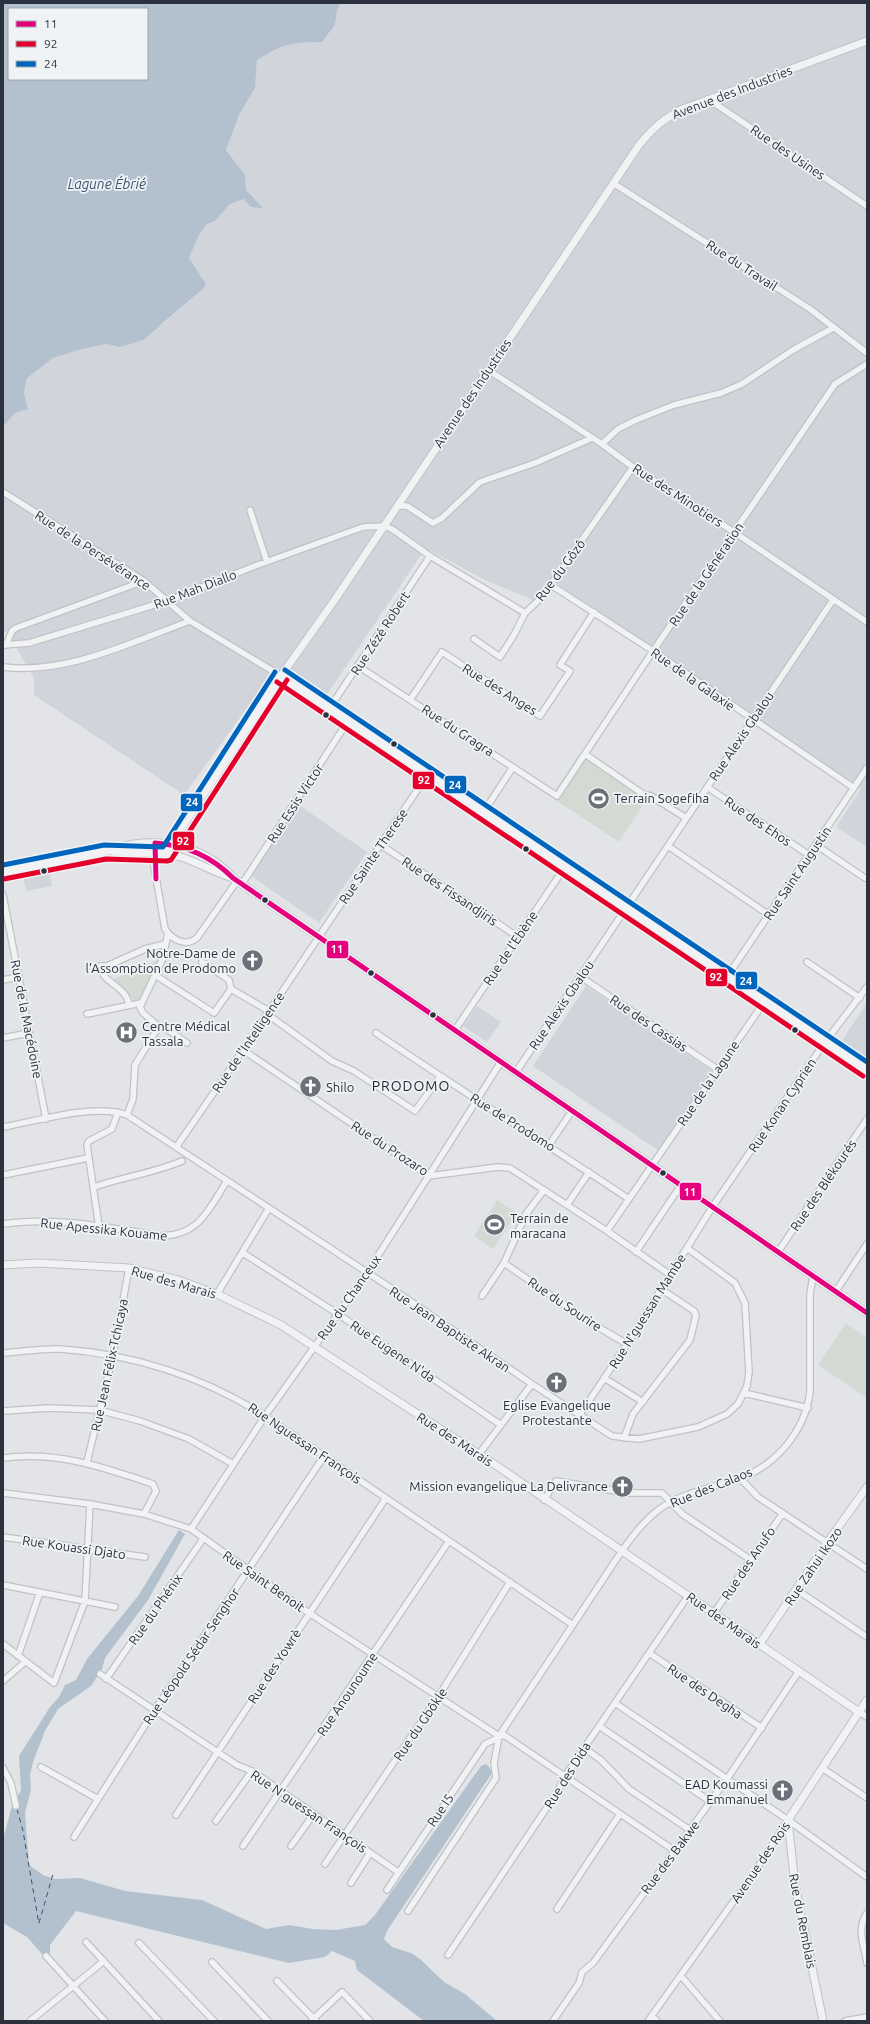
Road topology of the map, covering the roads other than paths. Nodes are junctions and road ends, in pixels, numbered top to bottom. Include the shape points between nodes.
1 (867, 41) edge
2 (708, 99) junction
3 (613, 183) junction
4 (867, 206) edge
5 (833, 328) junction
6 (867, 353) edge
7 (867, 364) edge
8 (488, 370) junction
9 (592, 438) junction
10 (602, 444) junction
11 (633, 467) junction
12 (3, 492) edge
13 (397, 506) junction
14 (250, 510) dead end
15 (384, 526) junction
16 (734, 532) junction
17 (430, 556) junction
18 (267, 562) junction
19 (144, 581) junction
20 (551, 585) junction
21 (833, 600) junction
22 (167, 602) junction
23 (594, 612) junction
24 (525, 613) junction
25 (190, 621) junction
26 (867, 622) edge
27 (474, 640) dead end
28 (4, 645) edge
29 (653, 650) junction
30 (358, 666) junction
31 (3, 667) edge
32 (281, 676) junction
33 (410, 700) junction
34 (329, 709) junction
35 (752, 720) junction
36 (348, 721) junction
37 (585, 754) junction
38 (513, 767) junction
39 (867, 768) edge
40 (428, 774) junction
41 (707, 787) junction
42 (854, 788) junction
43 (557, 796) joint
44 (483, 813) junction
45 (686, 818) junction
46 (155, 843) junction
47 (172, 843) junction
48 (381, 845) junction
49 (816, 845) junction
50 (668, 846) junction
51 (105, 852) junction
52 (154, 853) junction
53 (167, 854) junction
54 (809, 855) junction
55 (565, 867) junction
56 (3, 872) edge
57 (865, 878) dead end
58 (237, 881) junction
59 (3, 895) edge
60 (627, 908) junction
61 (769, 915) junction
62 (168, 933) junction
63 (318, 936) junction
64 (518, 936) junction
65 (165, 944) junction
66 (202, 962) dead end
67 (807, 962) dead end
68 (155, 975) junction
69 (18, 977) junction
70 (580, 977) junction
71 (727, 977) junction
72 (3, 980) edge
73 (867, 987) edge
74 (231, 988) junction
75 (860, 998) junction
76 (765, 1001) junction
77 (141, 1003) junction
78 (129, 1004) junction
79 (268, 1013) junction
80 (86, 1014) dead end
81 (158, 1026) junction
82 (455, 1030) junction
83 (29, 1033) junction
84 (376, 1033) dead end
85 (3, 1038) edge
86 (825, 1042) junction
87 (187, 1043) dead end
88 (243, 1050) junction
89 (501, 1062) junction
90 (717, 1069) junction
91 (867, 1070) edge
92 (516, 1072) junction
93 (440, 1077) junction
94 (477, 1100) junction
95 (572, 1110) junction
96 (118, 1112) junction
97 (127, 1115) junction
98 (46, 1119) junction
99 (867, 1119) edge
100 (3, 1127) edge
101 (549, 1145) junction
102 (177, 1146) junction
103 (88, 1158) junction
104 (182, 1161) dead end
105 (652, 1165) junction
106 (589, 1172) junction
107 (3, 1174) edge
108 (429, 1176) junction
109 (227, 1181) junction
110 (681, 1185) junction
111 (94, 1188) junction
112 (544, 1190) junction
113 (629, 1199) junction
114 (567, 1205) junction
115 (713, 1206) junction
116 (269, 1208) junction
117 (3, 1224) edge
118 (99, 1227) junction
119 (607, 1231) junction
120 (867, 1244) edge
121 (687, 1248) junction
122 (636, 1252) junction
123 (778, 1252) junction
124 (243, 1253) junction
125 (504, 1263) junction
126 (3, 1265) edge
127 (129, 1268) junction
128 (367, 1273) junction
129 (670, 1274) junction
130 (814, 1276) junction
131 (661, 1289) junction
132 (836, 1291) junction
133 (217, 1294) junction
134 (482, 1296) dead end
135 (867, 1313) edge
136 (338, 1314) junction
137 (627, 1344) junction
138 (314, 1346) junction
139 (3, 1353) edge
140 (113, 1355) junction
141 (604, 1378) junction
142 (532, 1384) junction
143 (744, 1394) junction
144 (643, 1402) junction
145 (808, 1408) junction
146 (99, 1410) junction
147 (3, 1411) edge
148 (265, 1416) junction
149 (579, 1416) junction
150 (501, 1424) junction
151 (624, 1438) junction
152 (479, 1454) junction
153 (324, 1456) junction
154 (3, 1458) edge
155 (87, 1462) junction
156 (233, 1464) junction
157 (740, 1478) junction
158 (866, 1490) edge
159 (3, 1493) edge
160 (386, 1498) junction
161 (544, 1500) junction
162 (671, 1502) junction
163 (90, 1504) junction
164 (783, 1513) junction
165 (144, 1514) junction
166 (190, 1529) junction
167 (3, 1537) edge
168 (203, 1539) junction
169 (449, 1541) junction
170 (827, 1542) junction
171 (88, 1549) junction
172 (623, 1551) junction
173 (145, 1557) dead end
174 (751, 1560) junction
175 (867, 1569) edge
176 (248, 1571) junction
177 (510, 1582) junction
178 (3, 1585) edge
179 (797, 1590) junction
180 (40, 1592) junction
181 (688, 1596) junction
182 (85, 1601) junction
183 (115, 1607) dead end
184 (309, 1613) junction
185 (714, 1613) junction
186 (573, 1624) junction
187 (867, 1637) edge
188 (3, 1644) edge
189 (759, 1645) junction
190 (6, 1650) edge
191 (650, 1653) junction
192 (373, 1654) junction
193 (18, 1656) junction
194 (25, 1662) junction
195 (799, 1671) junction
196 (100, 1674) dead end
197 (106, 1679) junction
198 (3, 1681) edge
199 (438, 1697) junction
200 (867, 1700) edge
201 (615, 1702) junction
202 (154, 1711) junction
203 (859, 1712) junction
204 (867, 1717) edge
205 (599, 1726) junction
206 (762, 1728) junction
207 (499, 1736) junction
208 (584, 1748) junction
209 (218, 1752) junction
210 (41, 1767) dead end
211 (3, 1768) edge
212 (822, 1768) junction
213 (252, 1771) junction
214 (5, 1774) edge
215 (565, 1776) junction
216 (727, 1779) junction
217 (280, 1792) junction
218 (98, 1798) junction
219 (867, 1798) edge
220 (711, 1802) junction
221 (16, 1806) dead end
222 (620, 1814) junction
223 (176, 1815) dead end
224 (313, 1815) junction
225 (788, 1820) junction
226 (216, 1821) dead end
227 (690, 1830) junction
228 (344, 1836) junction
229 (74, 1837) dead end
230 (243, 1846) dead end
231 (290, 1846) dead end
232 (674, 1851) junction
233 (370, 1853) junction
234 (325, 1864) dead end
235 (398, 1872) junction
236 (867, 1876) edge
237 (351, 1882) dead end
238 (387, 1890) dead end
239 (557, 1909) dead end
240 (408, 1911) dead end
241 (867, 1913) edge
242 (86, 1942) dead end
243 (139, 1943) dead end
244 (46, 1956) dead end
245 (448, 1956) dead end
246 (104, 1961) junction
247 (212, 1962) dead end
248 (867, 1963) edge
249 (681, 1976) junction
250 (277, 1981) dead end
251 (73, 1987) junction
252 (652, 2016) junction
253 (867, 2017) edge
254 (314, 2020) edge
255 (30, 2021) edge
256 (105, 2021) edge
257 (159, 2021) edge
258 (214, 2021) edge
259 (268, 2021) edge
260 (370, 2021) edge
261 (553, 2021) edge
262 (648, 2021) edge
263 (657, 2021) edge
264 (720, 2021) edge
265 (823, 2021) edge
266 (846, 2021) edge

1 - 2 street, Avenue des Industries
2 - 3 street, Avenue des Industries via 660,121 639,145
2 - 4 street, Rue des Usines
3 - 5 street, Rue du Travail via 810,309
3 - 8 street, Avenue des Industries
5 - 6 street, Rue du Travail
5 - 10 street via 793,350 742,384 721,393 674,405 626,424
7 - 16 street, Rue de la Génération via 835,384
8 - 9 street, Rue des Minotiers
8 - 13 street, Avenue des Industries
9 - 10 street, Rue des Minotiers
9 - 13 street via 535,463 480,482 442,518 433,523 407,506
10 - 11 street, Rue des Minotiers
11 - 16 street, Rue des Minotiers
11 - 20 street, Rue du Gôzô
12 - 19 street, Rue de la Persévérance
13 - 15 street, Avenue des Industries
14 - 18 street
15 - 17 street, Rue du Gôzô
15 - 18 street, Rue Mah Diallo via 363,527
15 - 32 street, Avenue des Industries
16 - 21 street, Rue des Minotiers
16 - 29 street, Rue de la Génération
17 - 24 street, Rue du Gôzô
17 - 30 street, Rue Zézé Robert
18 - 22 street, Rue Mah Diallo
19 - 22 street, Rue de la Persévérance
19 - 28 street via 22,626 12,631
20 - 23 street, Rue de la Galaxie
20 - 24 street, Rue du Gôzô
21 - 26 street, Rue des Minotiers
21 - 35 street, Rue Alexis Gbalou
22 - 25 street, Rue de la Persévérance
22 - 28 street, Rue Mah Diallo via 29,643
23 - 29 street, Rue de la Galaxie
23 - 33 street, Rue des Anges via 560,665 570,671 540,716 442,652
24 - 27 street via 500,656
25 - 31 street via 100,654 52,667
25 - 32 street, Rue de la Persévérance
29 - 35 street, Rue de la Galaxie
29 - 37 street, Rue de la Génération
30 - 33 street, Rue du Gragra
30 - 34 street, Rue Zézé Robert
32 - 34 street
32 - 47 street, Avenue des Industries
33 - 38 street, Rue du Gragra
34 - 36 street
35 - 41 street, Rue Alexis Gbalou
35 - 42 street, Rue de la Galaxie
36 - 40 street
36 - 58 street, Rue Essis Victor
37 - 43 street, Rue de la Génération
37 - 45 street via 643,794 651,796
38 - 43 street, Rue du Gragra
38 - 44 street
39 - 42 street, Rue Saint Augustin
40 - 44 street
40 - 48 street, Rue Sainte Therese
41 - 45 street, Rue Alexis Gbalou
41 - 54 street, Rue des Ehos
42 - 49 street, Rue Saint Augustin
44 - 55 street
45 - 50 street, Rue Alexis Gbalou
46 - 47 street
46 - 51 street via 133,844
46 - 52 street
47 - 53 street, Avenue des Industries
47 - 58 street via 216,862
48 - 63 street, Rue Sainte Therese
48 - 64 street, Rue des Fissandjiris
49 - 54 street, Rue Saint Augustin
49 - 57 street
50 - 60 street, Rue Alexis Gbalou
50 - 61 street
51 - 52 street
51 - 56 street
52 - 53 street
52 - 62 street via 165,929
53 - 58 street via 200,864
54 - 61 street, Rue Saint Augustin
55 - 60 street
55 - 64 street, Rue de l'Ebène
58 - 62 street, Rue Essis Victor via 192,942 182,942
58 - 63 street
59 - 69 street, Rue de la Macédoine
60 - 70 street, Rue Alexis Gbalou
60 - 71 street
61 - 71 street, Rue Saint Augustin
62 - 65 street
63 - 79 street, Rue de l'Intelligence
63 - 82 street
64 - 82 street, Rue de l'Ebène
65 - 68 street via 163,958
65 - 78 street via 145,949 107,966 100,966 103,976 125,992
66 - 74 street via 229,980
67 - 75 street
68 - 74 street via 214,1013
68 - 77 street
69 - 72 street
69 - 83 street, Rue de la Macédoine
70 - 90 street, Rue des Cassias
70 - 92 street, Rue Alexis Gbalou
71 - 76 street
73 - 75 street, Rue Konan Cyprien
74 - 79 street
75 - 86 street, Rue Konan Cyprien
76 - 86 street
76 - 90 street, Rue de la Lagune
77 - 78 street
77 - 81 street via 141,1010
78 - 80 street
79 - 88 street, Rue de l'Intelligence
79 - 93 street via 332,1061 354,1071 415,1111
81 - 87 street
81 - 97 street via 157,1032 135,1065 134,1093
82 - 89 street
83 - 85 street
83 - 98 street, Rue de la Macédoine
84 - 93 street, Rue de Prodomo
86 - 91 street
86 - 115 street, Rue Konan Cyprien
88 - 102 street, Rue de l'Intelligence
88 - 108 street, Rue du Prozaro
89 - 92 street
89 - 94 street, Rue du Chanceux
90 - 105 street, Rue de la Lagune
92 - 95 street
93 - 94 street, Rue de Prodomo
94 - 101 street, Rue de Prodomo
94 - 108 street, Rue du Chanceux
95 - 101 street
95 - 105 street
96 - 97 street, Rue Jean Baptiste Akran
96 - 98 street, Rue Jean Baptiste Akran via 95,1110
96 - 103 street via 112,1129 88,1143
97 - 102 street, Rue Jean Baptiste Akran
98 - 100 street, Rue Jean Baptiste Akran
99 - 123 street, Rue des Blékourés
101 - 106 street, Rue de Prodomo
102 - 109 street, Rue Jean Baptiste Akran
103 - 107 street
103 - 111 street
104 - 111 street
105 - 110 street
105 - 113 street, Rue de la Lagune
106 - 113 street, Rue de Prodomo
106 - 114 street
108 - 112 street, Rue du Prozaro via 504,1166
108 - 128 street, Rue du Chanceux
109 - 116 street, Rue Jean Baptiste Akran
109 - 118 street, Rue Apessika Kouame via 200,1222 176,1236
110 - 115 street
110 - 122 street
111 - 118 street
112 - 114 street, Rue du Prozaro
112 - 125 street via 526,1214
113 - 119 street, Rue de la Lagune
114 - 119 street, Rue du Prozaro
115 - 121 street, Rue N'guessan Mambe
115 - 123 street
116 - 124 street
116 - 128 street, Rue Jean Baptiste Akran
117 - 118 street, Rue Apessika Kouame via 49,1222
119 - 122 street, Rue du Prozaro
120 - 132 street
121 - 129 street, Rue N'guessan Mambe
121 - 143 street, Rue Jean Baptiste Akran via 734,1283 745,1303 749,1372
122 - 129 street, Rue du Prozaro
123 - 130 street
124 - 133 street
124 - 136 street, Rue Eugene N'da
125 - 134 street
125 - 137 street, Rue du Sourire
126 - 127 street, Rue des Marais via 39,1263
127 - 133 street, Rue des Marais via 178,1280
127 - 140 street, Rue Jean Félix-Tchicaya
128 - 136 street, Rue du Chanceux
128 - 142 street, Rue Jean Baptiste Akran
129 - 131 street, Rue N'guessan Mambe
130 - 132 street
130 - 145 street, Rue des Calaos via 810,1294
131 - 137 street, Rue N'guessan Mambe
131 - 144 street via 694,1311 696,1315 690,1340
132 - 135 street
133 - 138 street, Rue des Marais via 281,1325
136 - 138 street, Rue du Chanceux
136 - 150 street, Rue Eugene N'da
137 - 141 street, Rue N'guessan Mambe
138 - 148 street, Rue du Chanceux
138 - 152 street, Rue des Marais
139 - 140 street, Rue Nguessan François via 59,1349
140 - 146 street, Rue Jean Félix-Tchicaya
140 - 148 street, Rue Nguessan François via 209,1385
141 - 144 street
141 - 149 street, Rue N'guessan Mambe
142 - 149 street, Rue Jean Baptiste Akran
142 - 150 street
143 - 145 street
143 - 151 street, Rue Jean Baptiste Akran via 738,1404 715,1421 647,1437
144 - 151 street via 633,1414
145 - 157 street, Rue des Calaos via 799,1429 780,1451 759,1468
146 - 147 street via 49,1408
146 - 155 street, Rue Jean Félix-Tchicaya
146 - 156 street via 189,1438
148 - 153 street, Rue Nguessan François
148 - 156 street, Rue du Chanceux
149 - 151 street, Rue Jean Baptiste Akran via 612,1436
150 - 152 street
152 - 161 street, Rue des Marais
153 - 160 street, Rue Nguessan François
153 - 176 street, Rue Léopold Sédar Senghor
154 - 155 street via 19,1456
155 - 165 street via 153,1484 156,1491
156 - 166 street, Rue du Chanceux
157 - 162 street, Rue des Calaos
157 - 164 street via 758,1497
158 - 170 street, Rue Zahui Ikozo
159 - 163 street, Rue Saint Benoit
160 - 169 street, Rue Nguessan François
160 - 184 street, Rue des Yowrè
161 - 162 street via 556,1481 628,1493 662,1493
161 - 172 street, Rue des Marais
162 - 172 street, Rue des Calaos via 650,1517
162 - 174 street via 682,1514
163 - 165 street, Rue Saint Benoit
163 - 171 street
164 - 170 street
164 - 174 street, Rue des Anufo
165 - 166 street, Rue Saint Benoit
166 - 168 street, Rue Saint Benoit
167 - 171 street, Rue Kouassi Djato
168 - 176 street, Rue Saint Benoit
168 - 197 street, Rue du Phénix
169 - 177 street, Rue Nguessan François
169 - 192 street, Rue Anounoume
170 - 175 street
170 - 179 street, Rue Zahui Ikozo
171 - 173 street, Rue Kouassi Djato
171 - 182 street
172 - 181 street, Rue des Marais
172 - 186 street, Rue des Calaos
174 - 185 street, Rue des Anufo
176 - 184 street, Rue Saint Benoit
176 - 202 street, Rue Léopold Sédar Senghor
177 - 186 street, Rue Nguessan François
177 - 199 street, Rue du Gbôkle
178 - 180 street
179 - 187 street
179 - 189 street, Rue Zahui Ikozo
180 - 182 street
180 - 193 street
181 - 185 street, Rue des Marais
181 - 191 street, Rue des Dida
182 - 183 street
182 - 194 street via 54,1683
184 - 192 street, Rue Saint Benoit
184 - 209 street, Rue des Yowrè
185 - 189 street, Rue des Marais
186 - 207 street, Rue des Calaos
188 - 190 street
189 - 195 street, Rue des Marais
190 - 193 street
191 - 201 street, Rue des Dida
191 - 206 street, Rue des Degha
192 - 199 street, Rue Saint Benoit
192 - 217 street, Rue Anounoume
193 - 194 street
194 - 198 street
195 - 203 street, Rue des Marais
195 - 206 street, Rue des Bakwe
196 - 197 street, Rue N'guessan François
197 - 202 street, Rue N'guessan François
199 - 207 street, Rue Saint Benoit
199 - 228 street, Rue du Gbôkle
200 - 203 street, Avenue des Rois
201 - 205 street, Rue des Dida
201 - 216 street
202 - 209 street, Rue N'guessan François
202 - 218 street, Rue Léopold Sédar Senghor
203 - 204 street, Rue des Marais
203 - 212 street, Avenue des Rois
205 - 208 street, Rue des Dida
205 - 220 street
206 - 216 street, Rue des Bakwe
207 - 215 street, Rue Saint Benoit via 509,1736
207 - 235 street, Rue I5 via 485,1744
207 - 240 street via 494,1763 496,1778
208 - 215 street, Rue des Dida
208 - 227 street via 601,1760 629,1789
209 - 213 street, Rue N'guessan François via 237,1765
209 - 223 street, Rue des Yowrè
210 - 218 street
211 - 214 street
212 - 219 street
212 - 225 street, Avenue des Rois
213 - 217 street, Rue N'guessan François
213 - 226 street
214 - 221 street via 11,1783
215 - 222 street, Rue Saint Benoit
215 - 245 street, Rue des Dida via 558,1791
216 - 220 street, Rue des Bakwe
216 - 225 street
217 - 224 street, Rue N'guessan François
217 - 230 street, Rue Anounoume
218 - 229 street, Rue Léopold Sédar Senghor
220 - 227 street, Rue des Bakwe
222 - 232 street, Rue Saint Benoit
222 - 239 street
224 - 228 street, Rue N'guessan François
224 - 231 street
225 - 236 street
225 - 249 street, Avenue des Rois
225 - 265 street, Rue du Remblais via 795,1885
227 - 232 street, Rue des Bakwe
228 - 233 street, Rue N'guessan François
228 - 234 street, Rue du Gbôkle
232 - 261 street, Rue des Bakwe via 592,1963 582,1972 579,1983
233 - 235 street, Rue N'guessan François
233 - 237 street
235 - 238 street, Rue I5
241 - 248 street via 860,1928
242 - 246 street
243 - 258 street
244 - 251 street
246 - 251 street
246 - 257 street
247 - 259 street
249 - 252 street, Avenue des Rois
249 - 264 street
250 - 254 street
251 - 255 street
251 - 256 street
252 - 262 street, Avenue des Rois
252 - 263 street
253 - 266 street
254 - 260 street via 343,1992

